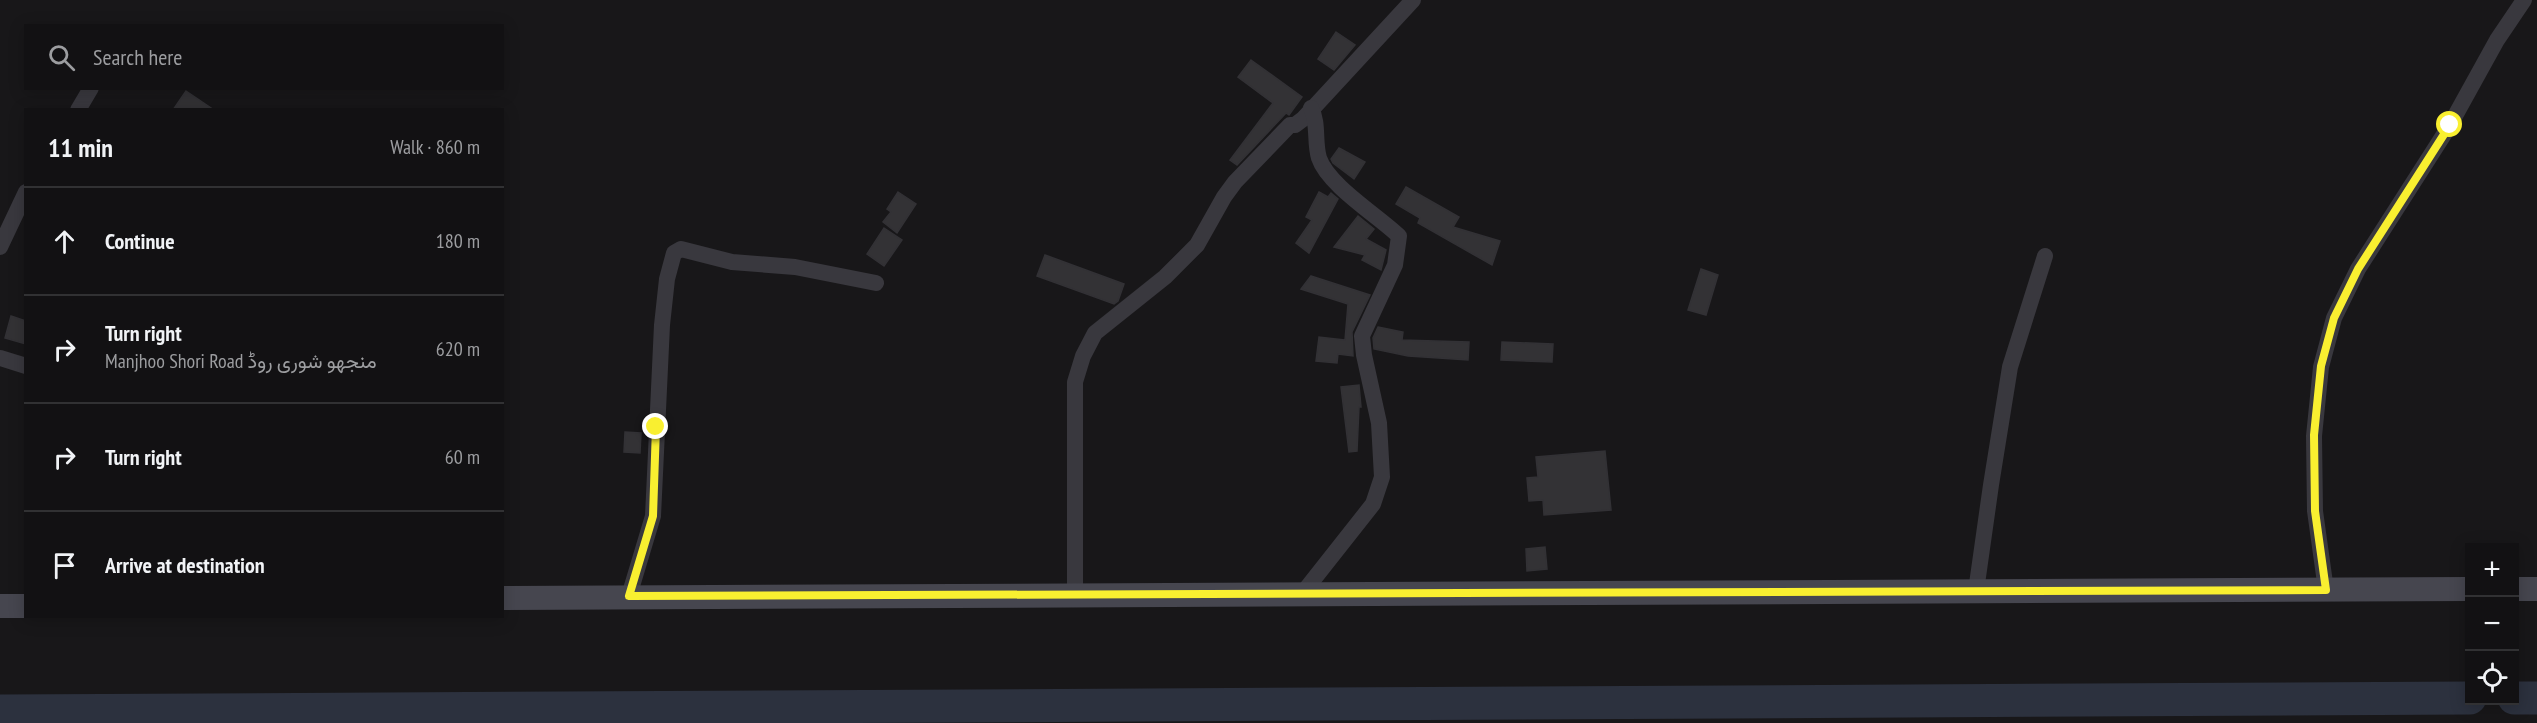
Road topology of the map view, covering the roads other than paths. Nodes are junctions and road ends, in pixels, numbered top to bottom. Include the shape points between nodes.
1 (1413, 0) edge
2 (2524, 0) edge
3 (90, 90) edge
4 (79, 108) edge
5 (1311, 108) junction
6 (24, 196) edge
7 (0, 247) edge
8 (2045, 256) dead end
9 (876, 283) dead end
10 (0, 358) edge
11 (24, 365) edge
12 (2465, 589) edge
13 (2519, 589) edge
14 (2537, 589) edge
15 (2326, 590) junction
16 (1976, 591) junction
17 (1075, 594) junction
18 (1302, 594) junction
19 (629, 596) junction
20 (504, 598) edge
21 (0, 606) edge
22 (24, 606) edge

1 - 5 street
2 - 15 street via 2358,269 2334,318 2321,366 2314,435 2315,511
3 - 4 street
5 - 17 street via 1299,122 1274,139 1235,182 1197,245 1165,277 1095,333 1083,356 1075,382
5 - 18 street via 1319,158 1332,181 1399,236 1395,265 1362,336 1379,423 1382,477 1373,504
6 - 7 street
8 - 16 street via 2010,367
9 - 19 street via 795,267 732,262 681,249 674,253 662,325 653,516
10 - 11 street
12 - 15 street
13 - 14 street
15 - 16 street
16 - 18 street
17 - 18 street
17 - 19 street
19 - 20 street
21 - 22 street

